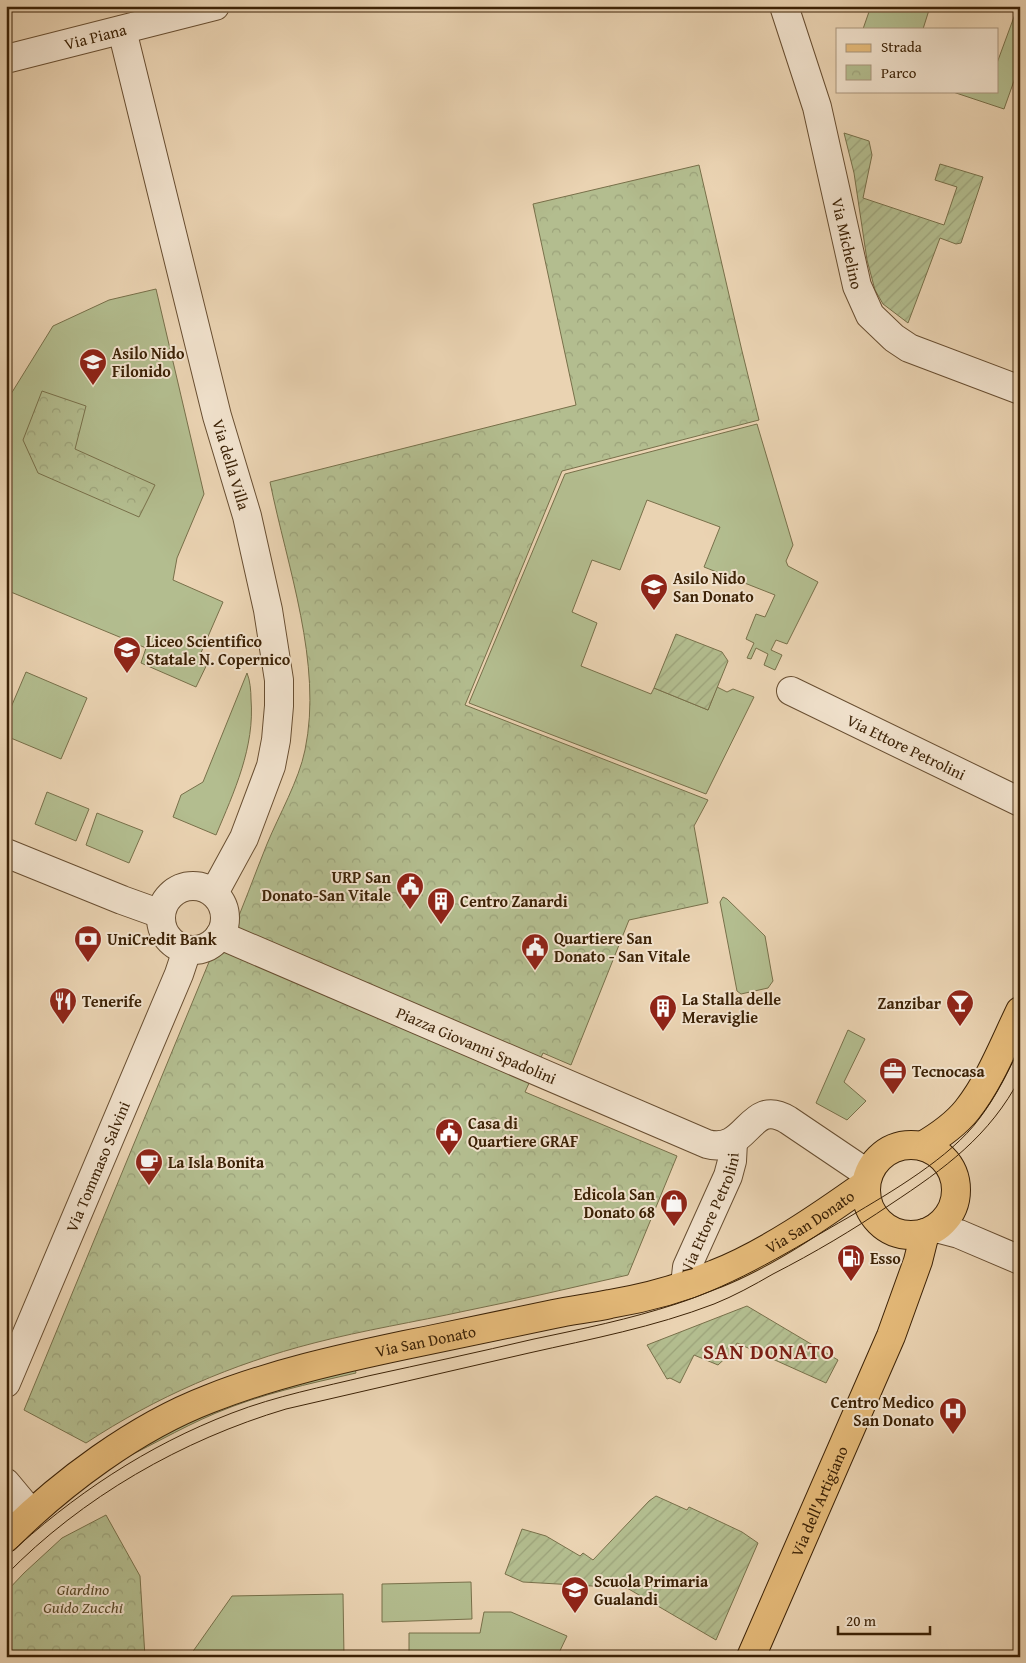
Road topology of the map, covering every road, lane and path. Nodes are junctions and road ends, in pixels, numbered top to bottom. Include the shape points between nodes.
1 (214, 6) edge
2 (784, 6) edge
3 (122, 30) junction
4 (6, 59) edge
5 (1020, 390) edge
6 (791, 690) dead end
7 (1020, 802) edge
8 (6, 853) edge
9 (214, 893) junction
10 (161, 914) junction
11 (220, 935) junction
12 (187, 950) junction
13 (1020, 1011) edge
14 (733, 1142) junction
15 (922, 1146) junction
16 (867, 1179) junction
17 (930, 1231) junction
18 (1020, 1260) edge
19 (688, 1284) junction
20 (6, 1383) edge
21 (6, 1483) edge
22 (31, 1513) junction
23 (6, 1538) edge
24 (751, 1657) edge

1 - 3 street, Via Piana
2 - 5 street, Via Michelino via 817,107 857,286 870,315 909,348
3 - 4 street, Via Piana
3 - 9 street, Via della Villa via 217,416 247,516 268,610 279,680 276,740 270,766 244,838
6 - 7 street, Via Ettore Petrolini
8 - 10 street
9 - 10 street via 198,886 181,888 167,898
9 - 11 street via 220,900 225,918
10 - 12 street via 165,934
11 - 12 street via 207,946
11 - 14 street, Piazza Giovanni Spadolini via 707,1144 716,1147
12 - 20 street, Via Tommaso Salvini via 180,974
13 - 15 main road via 979,1093 967,1110 950,1128
14 - 16 street via 756,1119 772,1114 781,1116
14 - 19 street, Via Ettore Petrolini via 728,1176 687,1267
15 - 16 main road via 902,1145 891,1149 874,1163
15 - 17 main road via 937,1152 949,1164 957,1192 946,1220
16 - 17 main road via 866,1199 878,1222 901,1234
16 - 19 main road, Via San Donato via 818,1216 759,1253 715,1275
17 - 18 street via 959,1234
17 - 24 main road, Via dell'Artigiano via 891,1336
19 - 22 main road, Via San Donato via 650,1296 312,1366 251,1383 171,1416 136,1436
21 - 22 street
22 - 23 main road, Via San Donato

